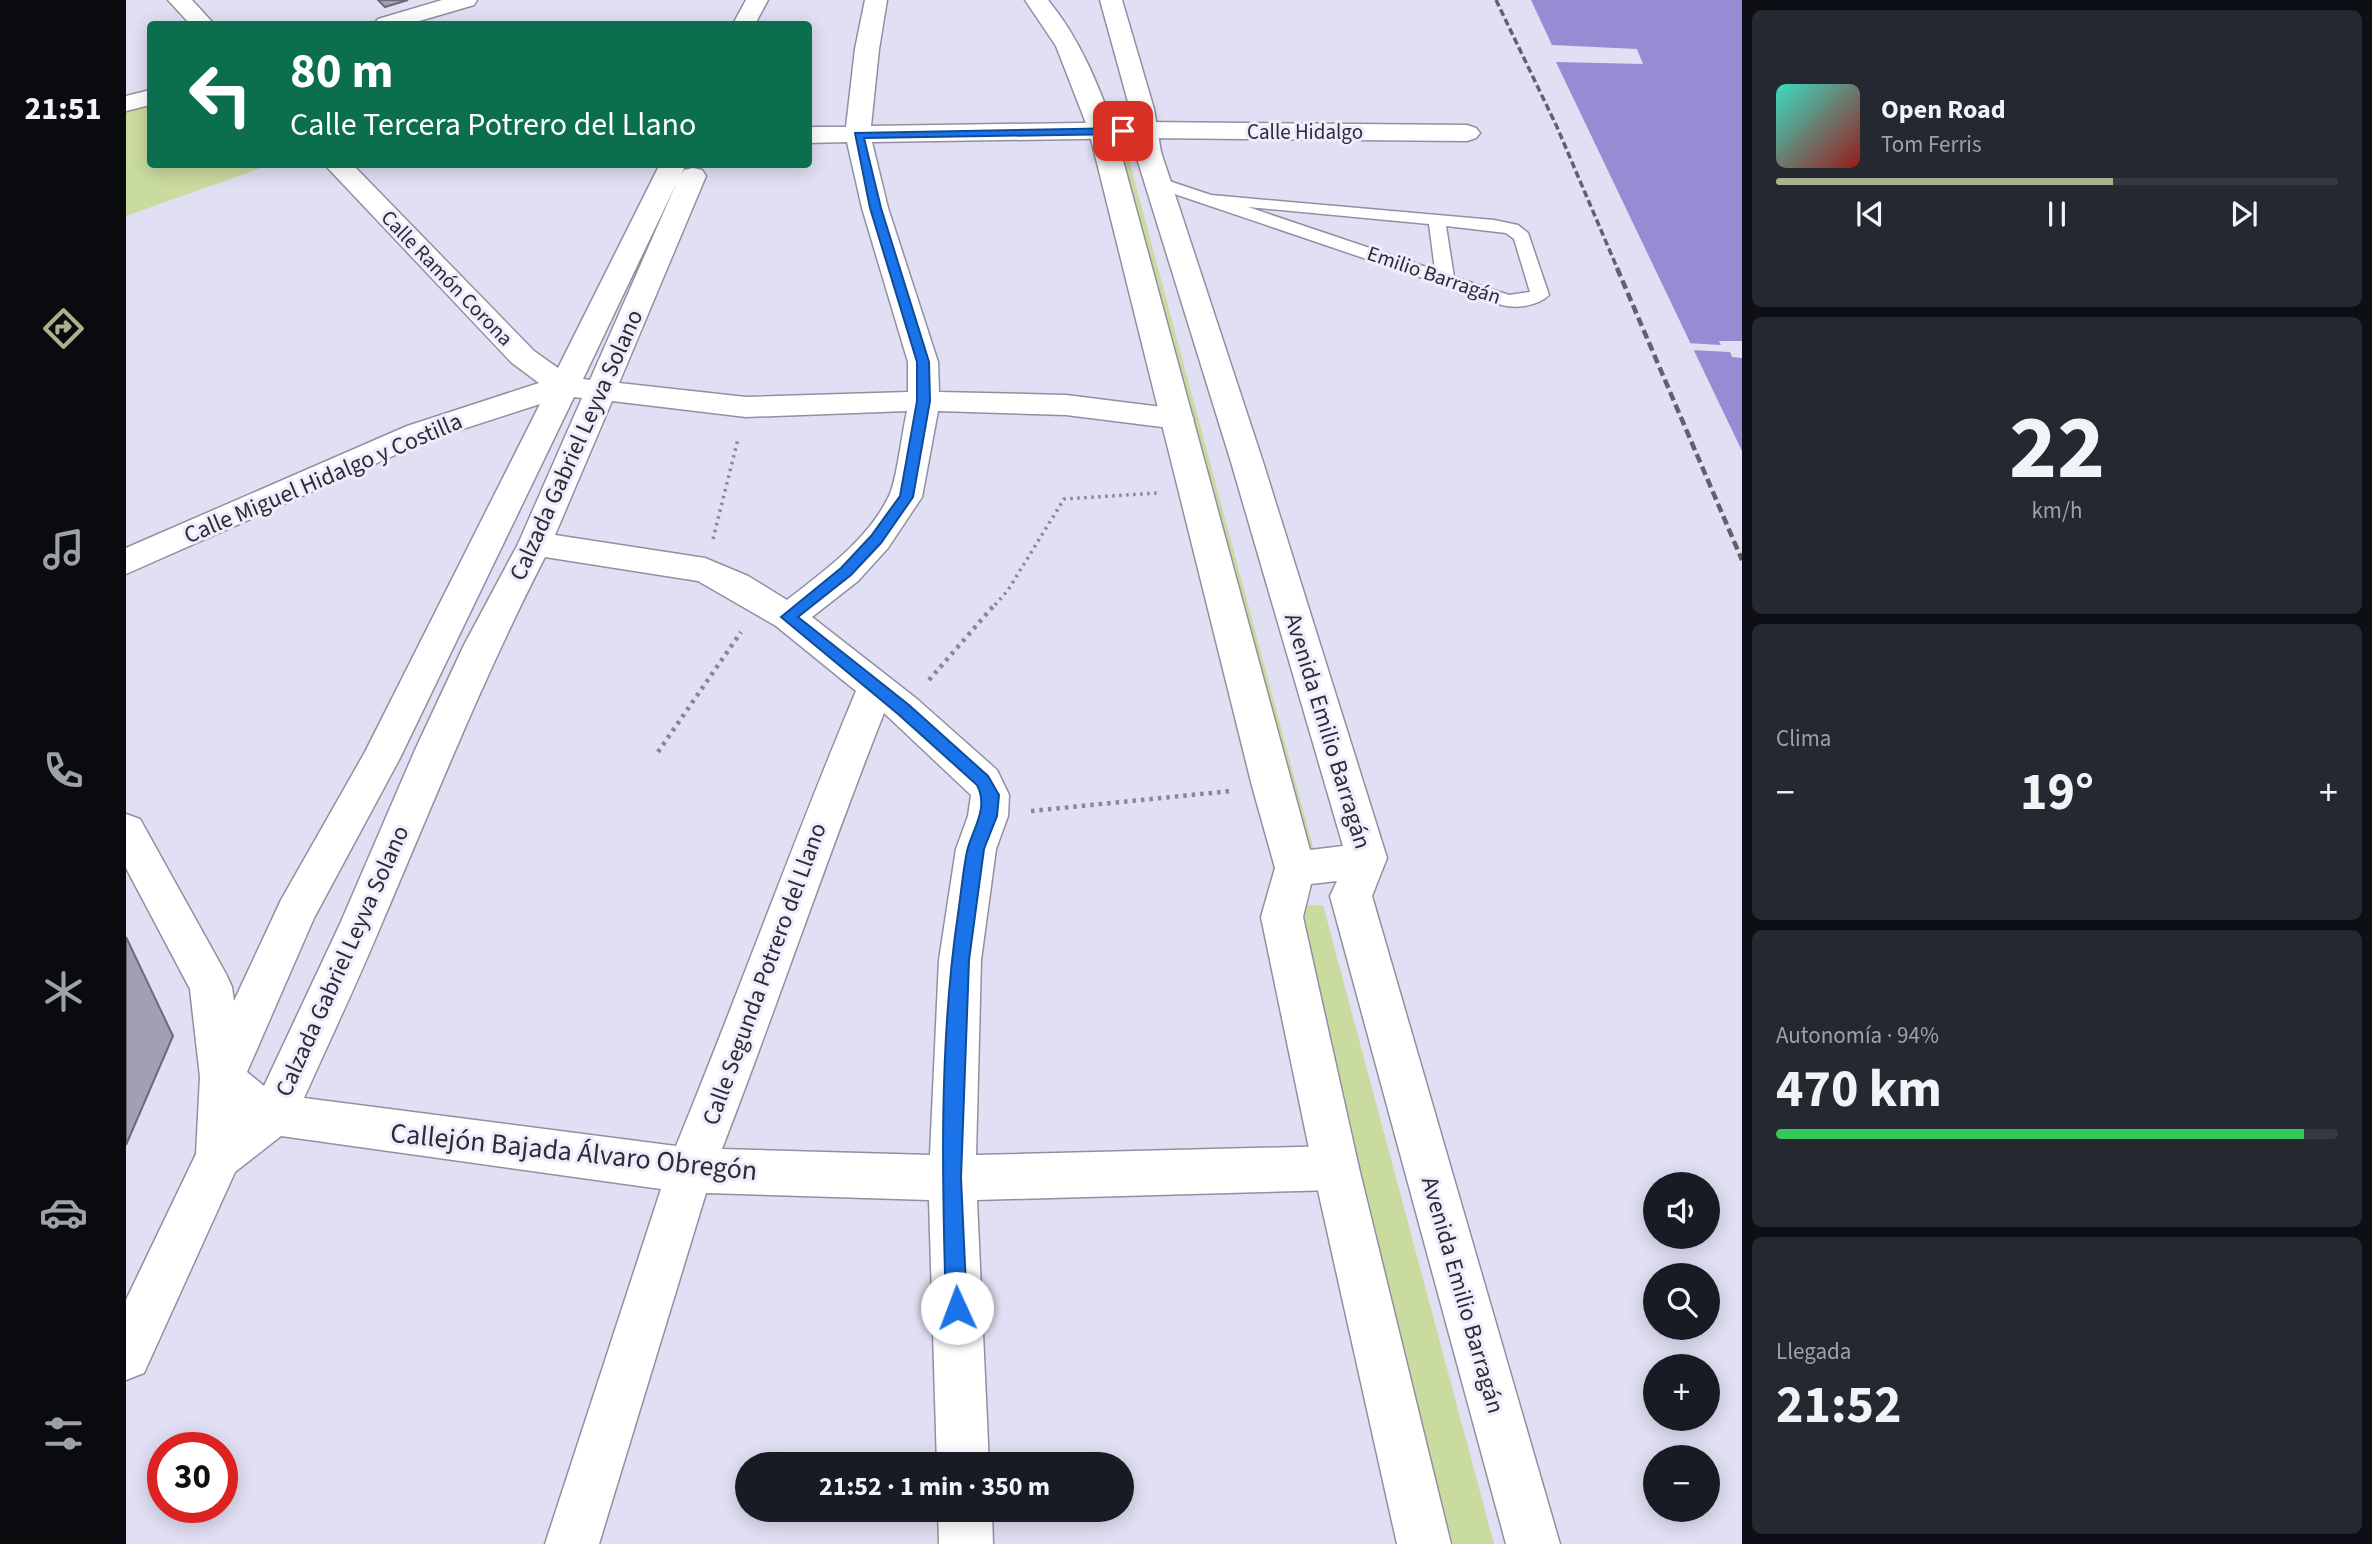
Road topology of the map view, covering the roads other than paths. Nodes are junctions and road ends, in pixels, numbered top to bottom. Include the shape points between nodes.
1 (178, 0) edge
2 (466, 0) edge
3 (757, 0) edge
4 (773, 0) edge
5 (876, 0) edge
6 (1036, 0) edge
7 (1111, 0) edge
8 (199, 21) edge
9 (396, 21) edge
10 (746, 21) edge
11 (762, 21) edge
12 (147, 98) edge
13 (126, 104) edge
14 (1102, 131) junction
15 (1144, 131) junction
16 (1467, 133) dead end
17 (812, 135) edge
18 (858, 135) junction
19 (341, 168) edge
20 (671, 168) edge
21 (697, 168) edge
22 (1157, 182) junction
23 (1213, 199) junction
24 (1437, 220) junction
25 (1445, 279) junction
26 (562, 386) junction
27 (603, 390) junction
28 (924, 401) junction
29 (1178, 419) junction
30 (535, 544) junction
31 (126, 562) edge
32 (775, 608) junction
33 (890, 698) junction
34 (126, 830) edge
35 (1367, 858) junction
36 (1296, 868) junction
37 (222, 1077) junction
38 (274, 1114) junction
39 (219, 1156) junction
40 (1336, 1168) junction
41 (690, 1170) junction
42 (951, 1178) junction
43 (126, 1356) edge
44 (962, 1452) edge
45 (965, 1522) edge
46 (572, 1544) edge
47 (966, 1544) edge
48 (1424, 1544) edge
49 (1533, 1544) edge

1 - 8 street
2 - 9 street
3 - 10 street
4 - 11 street
5 - 18 street
6 - 14 street via 1067,42
7 - 15 street, Avenida Emilio Barragán
12 - 13 street
14 - 15 street, Calle Hidalgo
14 - 18 street, Calle Hidalgo
14 - 29 street
15 - 16 street, Calle Hidalgo
15 - 22 street, Avenida Emilio Barragán
17 - 18 street, Calle Hidalgo
18 - 28 street via 875,208 923,362
19 - 26 street, Calle Ramón Corona via 523,357
20 - 26 street, Calzada Gabriel Leyva Solano
21 - 27 street, Calzada Gabriel Leyva Solano
22 - 23 lane, Emilio Barragán
22 - 35 street, Avenida Emilio Barragán
23 - 24 lane, Emilio Barragán
23 - 25 lane, Emilio Barragán
24 - 25 lane
24 - 25 lane, Emilio Barragán via 1512,229 1522,237 1540,295 1508,301
26 - 27 street
26 - 31 street, Calle Miguel Hidalgo y Costilla via 418,433
26 - 37 street, Calzada Gabriel Leyva Solano via 381,758 296,912
27 - 28 street via 746,407
27 - 30 street, Calzada Gabriel Leyva Solano
28 - 29 street via 1066,405
28 - 32 street via 906,497 876,540 846,572
29 - 36 street
30 - 32 street via 705,570
30 - 38 street, Calzada Gabriel Leyva Solano via 482,645
32 - 33 street
33 - 41 street, Calle Segunda Potrero del Llano via 820,824
33 - 42 street via 983,780 990,795 976,849 960,960
34 - 37 street via 211,987
35 - 36 street
35 - 49 street, Avenida Emilio Barragán via 1351,896
36 - 40 street via 1282,917
37 - 38 street, Callejón Bajada Álvaro Obregón via 241,1098
37 - 39 street, Calzada Gabriel Leyva Solano
38 - 39 street, Calzada Gabriel Leyva Solano
38 - 41 street, Callejón Bajada Álvaro Obregón
39 - 43 street
40 - 42 street, Callejón Bajada Álvaro Obregón
40 - 48 street
41 - 42 street, Callejón Bajada Álvaro Obregón
41 - 46 street, Calle Segunda Potrero del Llano
42 - 44 street
45 - 47 street

